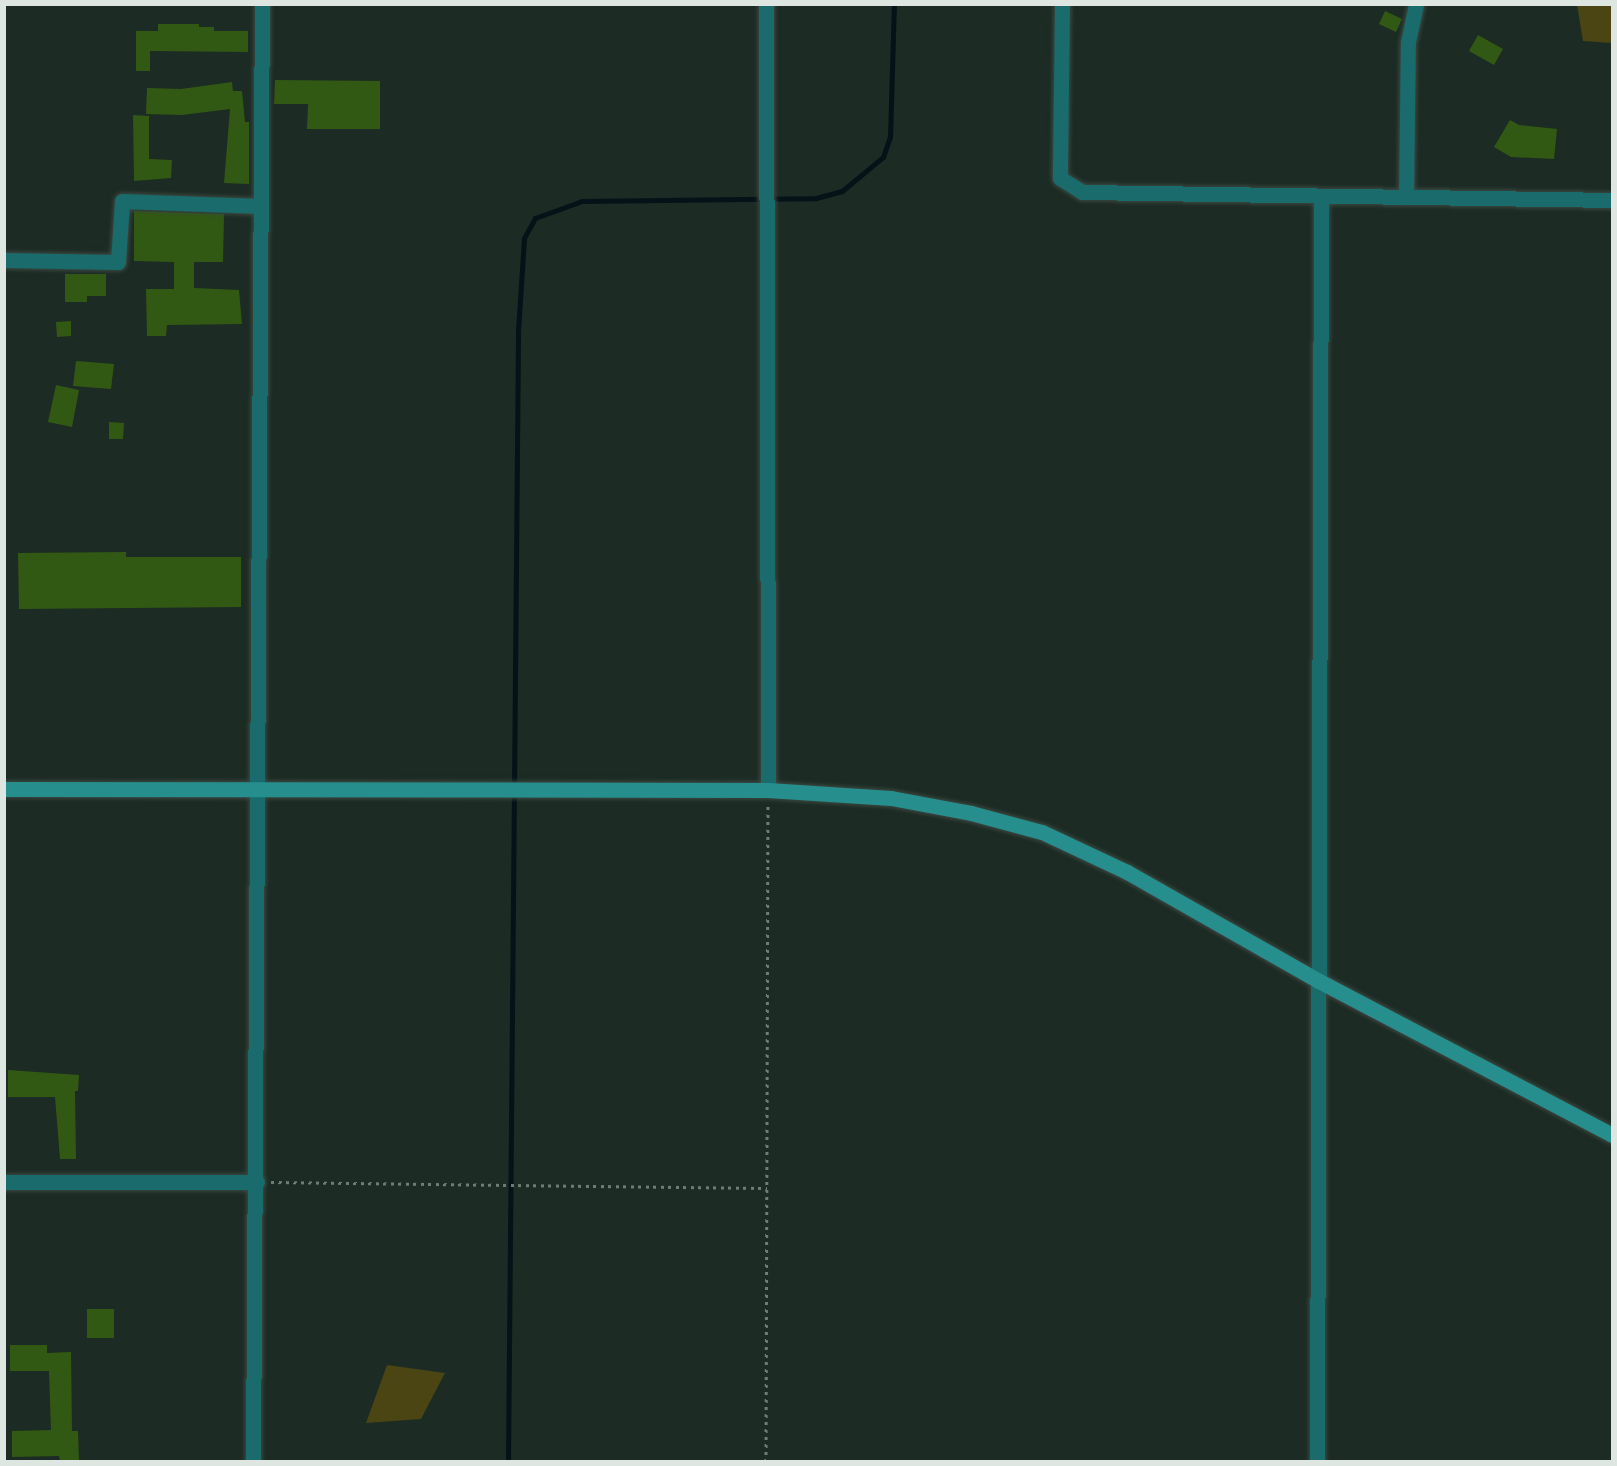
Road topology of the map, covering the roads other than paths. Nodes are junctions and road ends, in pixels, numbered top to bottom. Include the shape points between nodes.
1 (262, 4) edge
2 (766, 4) edge
3 (1062, 4) edge
4 (1416, 4) edge
5 (1321, 196) junction
6 (1406, 197) junction
7 (1612, 200) edge
8 (260, 206) junction
9 (4, 260) edge
10 (4, 789) edge
11 (258, 789) junction
12 (768, 790) junction
13 (1319, 981) junction
14 (1612, 1135) edge
15 (4, 1182) edge
16 (257, 1182) junction
17 (253, 1461) edge
18 (1317, 1461) edge

1 - 8 street
2 - 12 street
3 - 5 street via 1060,178 1082,192
4 - 6 street via 1408,53
5 - 6 street
5 - 13 street
6 - 7 street
8 - 9 street via 122,201 118,262
8 - 11 street
10 - 11 street
11 - 12 street
11 - 16 street
12 - 13 street via 891,798 1042,832 1127,872
13 - 14 street
13 - 18 street
15 - 16 street
16 - 17 street

